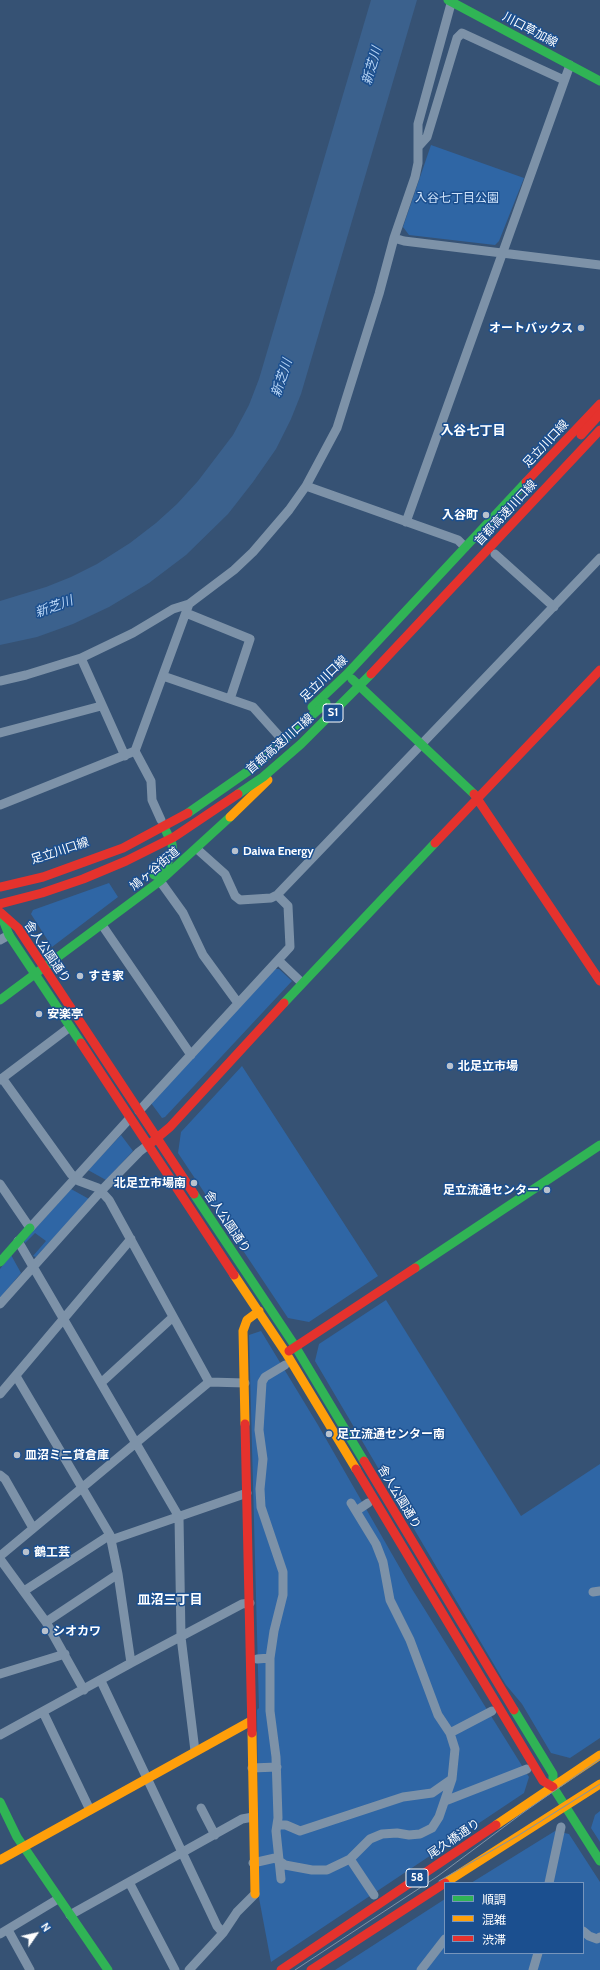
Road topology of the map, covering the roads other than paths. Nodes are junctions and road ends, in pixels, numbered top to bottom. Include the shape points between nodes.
1 (450, 1) edge
2 (570, 65) junction
3 (564, 80) junction
4 (600, 81) edge
5 (418, 147) junction
6 (394, 238) junction
7 (503, 252) junction
8 (600, 266) edge
9 (600, 404) edge
10 (600, 414) edge
11 (600, 430) edge
12 (600, 440) edge
13 (306, 486) junction
14 (406, 522) junction
15 (465, 547) junction
16 (495, 554) junction
17 (600, 558) edge
18 (554, 606) junction
19 (187, 609) junction
20 (81, 658) junction
21 (600, 670) edge
22 (346, 674) junction
23 (163, 676) junction
24 (0, 681) edge
25 (364, 691) junction
26 (230, 699) junction
27 (101, 706) junction
28 (0, 733) edge
29 (279, 736) junction
30 (422, 744) junction
31 (135, 751) junction
32 (125, 756) junction
33 (271, 778) junction
34 (478, 798) junction
35 (0, 805) edge
36 (161, 820) junction
37 (172, 844) junction
38 (197, 849) junction
39 (0, 880) edge
40 (160, 882) junction
41 (0, 887) edge
42 (277, 895) junction
43 (0, 904) edge
44 (0, 912) edge
45 (102, 925) junction
46 (8, 935) junction
47 (0, 940) edge
48 (278, 960) junction
49 (44, 967) junction
50 (35, 974) junction
51 (600, 981) edge
52 (302, 983) junction
53 (0, 1000) edge
54 (238, 1003) junction
55 (70, 1027) junction
56 (191, 1055) junction
57 (1, 1079) edge
58 (139, 1111) junction
59 (130, 1118) junction
60 (158, 1139) junction
61 (148, 1145) junction
62 (600, 1145) edge
63 (75, 1177) junction
64 (0, 1184) edge
65 (101, 1191) junction
66 (30, 1228) junction
67 (131, 1239) junction
68 (18, 1241) junction
69 (0, 1262) edge
70 (33, 1265) junction
71 (0, 1304) edge
72 (259, 1311) junction
73 (173, 1317) junction
74 (65, 1319) junction
75 (296, 1346) junction
76 (286, 1353) junction
77 (285, 1365) dead end
78 (16, 1376) junction
79 (102, 1382) junction
80 (208, 1382) junction
81 (245, 1383) junction
82 (0, 1394) edge
83 (136, 1442) junction
84 (0, 1475) edge
85 (83, 1487) junction
86 (253, 1493) junction
87 (368, 1503) dead end
88 (179, 1517) junction
89 (33, 1528) junction
90 (111, 1537) junction
91 (0, 1558) edge
92 (118, 1574) junction
93 (24, 1591) junction
94 (250, 1603) junction
95 (46, 1622) junction
96 (181, 1637) junction
97 (65, 1654) junction
98 (270, 1658) junction
99 (257, 1659) dead end
100 (131, 1664) junction
101 (0, 1674) edge
102 (101, 1681) junction
103 (84, 1690) junction
104 (492, 1710) dead end
105 (43, 1712) junction
106 (251, 1721) junction
107 (450, 1733) junction
108 (0, 1735) edge
109 (196, 1751) junction
110 (600, 1755) edge
111 (276, 1766) junction
112 (252, 1768) junction
113 (527, 1769) dead end
114 (147, 1779) junction
115 (452, 1779) junction
116 (600, 1784) edge
117 (553, 1787) junction
118 (445, 1801) junction
119 (0, 1802) edge
120 (201, 1808) dead end
121 (566, 1808) junction
122 (90, 1810) junction
123 (253, 1817) junction
124 (277, 1825) junction
125 (560, 1828) dead end
126 (215, 1835) junction
127 (24, 1848) junction
128 (182, 1852) junction
129 (350, 1859) junction
130 (0, 1860) edge
131 (279, 1861) junction
132 (600, 1861) edge
133 (253, 1862) junction
134 (281, 1878) dead end
135 (129, 1882) junction
136 (447, 1882) edge
137 (549, 1882) edge
138 (444, 1884) edge
139 (255, 1894) joint
140 (374, 1895) dead end
141 (58, 1899) junction
142 (70, 1915) junction
143 (4, 1932) edge
144 (584, 1932) edge
145 (223, 1933) junction
146 (444, 1940) edge
147 (599, 1940) edge
148 (538, 1954) edge
149 (30, 1970) edge
150 (108, 1970) edge
151 (175, 1970) edge
152 (189, 1970) edge
153 (281, 1970) edge
154 (310, 1970) edge
155 (420, 1970) edge
156 (533, 1970) edge

1 - 2 main road, 川口草加線
1 - 5 street via 418,124
2 - 3 street
2 - 4 main road, 川口草加線
3 - 5 street via 462,33 457,38 427,137
3 - 7 street
5 - 6 street via 415,177
6 - 7 street
6 - 13 street via 377,302 337,428
7 - 8 street
7 - 14 street
9 - 15 main road, 足立川口線
10 - 41 main road, 首都高速川口線 / S1, bridge via 336,694 254,767 168,825 122,848 43,877
11 - 43 main road, 首都高速川口線 / S1, bridge via 344,702 301,744 263,776 174,837 126,861 42,893
12 - 16 main road
13 - 14 street
13 - 19 street via 253,552
14 - 15 street via 458,540
15 - 22 main road, 足立川口線
16 - 18 street
16 - 25 main road
17 - 18 street
18 - 30 street
19 - 20 street via 173,609
19 - 23 street
19 - 26 street via 250,639
20 - 24 street
20 - 27 street
21 - 34 main road
22 - 25 main road
22 - 29 main road, 足立川口線
23 - 26 street
23 - 31 street
25 - 30 main road
25 - 33 main road
26 - 29 street via 253,707
27 - 28 street
27 - 32 street
29 - 36 main road, 足立川口線 via 243,767
30 - 34 main road
30 - 42 street
31 - 32 street
31 - 36 street via 151,781 152,800
32 - 35 street
33 - 37 main road
33 - 38 main road, 鳩ヶ谷街道
34 - 51 main road
34 - 52 main road
36 - 37 main road, 鳩ヶ谷街道
36 - 39 main road, 足立川口線 via 118,843 83,857 52,868
37 - 44 main road via 131,866 82,887
37 - 49 main road, 鳩ヶ谷街道 via 173,853 167,863
38 - 40 main road, 鳩ヶ谷街道
38 - 42 street via 225,874 235,896 240,900 271,898
40 - 45 main road, 鳩ヶ谷街道
40 - 54 street via 183,913 203,955
42 - 48 street via 288,906 290,947
44 - 46 main road, 舎人公園通り
44 - 49 main road, 舎人公園通り via 18,928
45 - 49 main road, 鳩ヶ谷街道
45 - 56 street
46 - 47 street
46 - 50 main road, 舎人公園通り
48 - 52 street
48 - 54 street
49 - 50 main road, 鳩ヶ谷街道
49 - 58 main road, 舎人公園通り
50 - 53 main road, 鳩ヶ谷街道
50 - 55 main road, 舎人公園通り
52 - 60 main road
54 - 56 street
55 - 57 street
55 - 59 main road, 舎人公園通り
56 - 58 street
57 - 63 street
58 - 60 main road, 舎人公園通り
59 - 61 main road, 舎人公園通り
59 - 63 street
60 - 61 main road
60 - 75 main road, 舎人公園通り
61 - 65 street
61 - 72 main road, 舎人公園通り
62 - 75 main road
63 - 65 street
63 - 66 street
64 - 66 street
65 - 67 street via 109,1200
65 - 70 street
66 - 68 main road
67 - 73 street
67 - 74 street
68 - 69 main road
68 - 70 street
70 - 71 street
70 - 74 street
72 - 76 main road, 舎人公園通り
72 - 81 main road via 244,1324
73 - 79 street
73 - 80 street
74 - 78 street
74 - 79 street
75 - 76 main road
75 - 117 main road, 舎人公園通り via 552,1774
76 - 117 main road, 舎人公園通り via 543,1781
77 - 86 street via 265,1377 262,1382 259,1430 263,1459
78 - 82 street
78 - 85 street
79 - 83 street
80 - 81 street
80 - 83 street
81 - 86 main road
83 - 85 street
83 - 88 street
84 - 89 street via 5,1479
85 - 89 street
85 - 90 street
86 - 88 street
86 - 94 main road
86 - 98 street via 261,1507 283,1572 283,1595
87 - 107 street via 354,1507 376,1544 383,1562 390,1600 410,1640 438,1715
88 - 90 street
88 - 96 street
89 - 91 street
90 - 92 street
90 - 93 street
91 - 93 street
92 - 95 street
92 - 100 street
93 - 95 street
94 - 96 street via 242,1604
94 - 106 main road
95 - 97 street
96 - 100 street
96 - 109 street
97 - 101 street
97 - 103 street
98 - 99 street
98 - 111 street via 270,1711
100 - 102 street
102 - 103 street
102 - 114 street
103 - 105 street
104 - 107 street
105 - 108 street
105 - 122 street
106 - 109 main road
106 - 112 main road
107 - 115 street via 455,1749
109 - 114 main road
110 - 117 main road, 尾久橋通り / 58
111 - 112 street
111 - 124 street
112 - 123 main road
113 - 118 street
114 - 122 main road
114 - 128 street
115 - 118 street
115 - 124 street via 432,1793 403,1797 300,1831 286,1825
116 - 121 main road, 58
117 - 121 main road, 舎人公園通り
117 - 153 main road, 尾久橋通り / 58
118 - 129 street via 437,1823 432,1828 420,1834 382,1834 370,1839
119 - 127 main road
120 - 126 street
121 - 132 main road, 舎人公園通り
121 - 136 main road, 58
122 - 127 main road
123 - 126 street via 242,1819
123 - 133 main road
124 - 131 street
125 - 137 street
126 - 128 street
127 - 130 main road
127 - 141 main road
128 - 135 street
128 - 145 street via 217,1926
129 - 131 street via 327,1870 284,1865
129 - 140 street
131 - 133 street via 274,1858
131 - 134 street
133 - 139 main road
135 - 142 street
135 - 151 street
138 - 154 main road, 58
139 - 145 street via 236,1912
141 - 142 main road
141 - 143 street
142 - 150 main road
143 - 149 street
144 - 147 street
145 - 152 street
146 - 155 street
148 - 156 street

